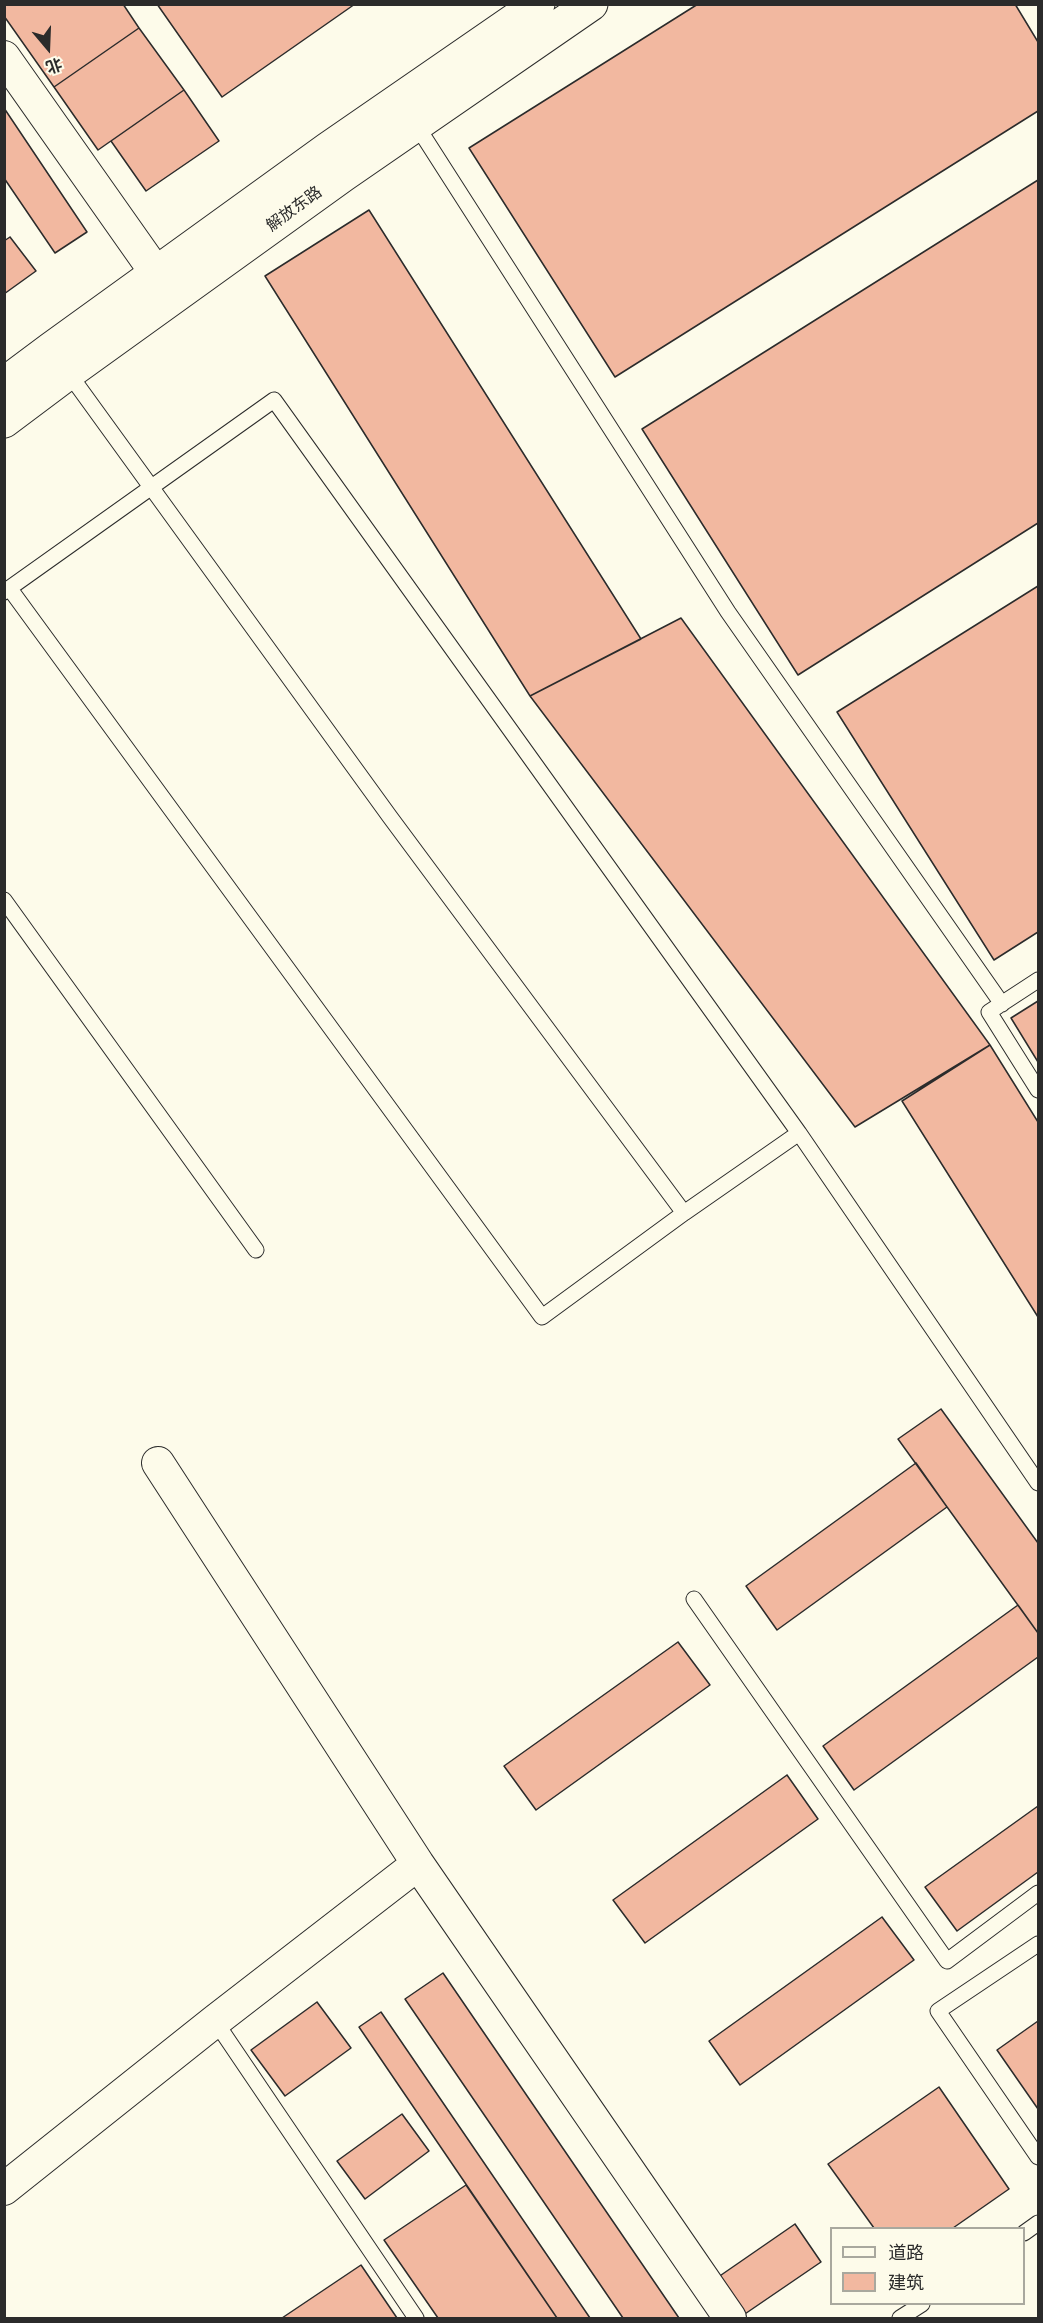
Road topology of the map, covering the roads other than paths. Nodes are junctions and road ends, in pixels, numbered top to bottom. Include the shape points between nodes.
1 (538, 4) edge
2 (591, 4) edge
3 (4, 57) edge
4 (408, 112) junction
5 (164, 285) junction
6 (59, 361) junction
7 (4, 384) edge
8 (4, 422) edge
9 (150, 488) junction
10 (7, 590) edge
11 (4, 900) edge
12 (1038, 980) edge
13 (1002, 1004) junction
14 (1038, 1090) edge
15 (799, 1134) junction
16 (684, 1213) junction
17 (256, 1250) dead end
18 (158, 1463) dead end
19 (1038, 1483) edge
20 (694, 1599) dead end
21 (418, 1864) junction
22 (1038, 1893) edge
23 (1038, 1944) edge
24 (215, 2021) junction
25 (1038, 2157) edge
26 (4, 2189) edge
27 (1038, 2223) edge
28 (1025, 2232) edge
29 (921, 2305) edge
30 (416, 2319) edge
31 (730, 2319) edge
32 (900, 2319) edge

1 - 4 street, 解放东路
2 - 4 street, 解放东路
3 - 5 street
4 - 5 street, 解放东路
4 - 13 lane via 728,612
5 - 6 street, 解放东路
6 - 7 street, 解放东路
6 - 8 street, 解放东路
6 - 9 lane
9 - 10 lane
9 - 15 lane via 273,400
9 - 16 lane
10 - 16 lane via 542,1317
11 - 17 lane
12 - 13 lane
13 - 14 lane via 989,1012
15 - 16 lane
15 - 19 lane
18 - 21 street
20 - 22 lane via 947,1960
21 - 24 street
21 - 31 street
23 - 25 lane via 938,2011
24 - 26 street
24 - 30 lane
27 - 28 lane
29 - 32 lane

